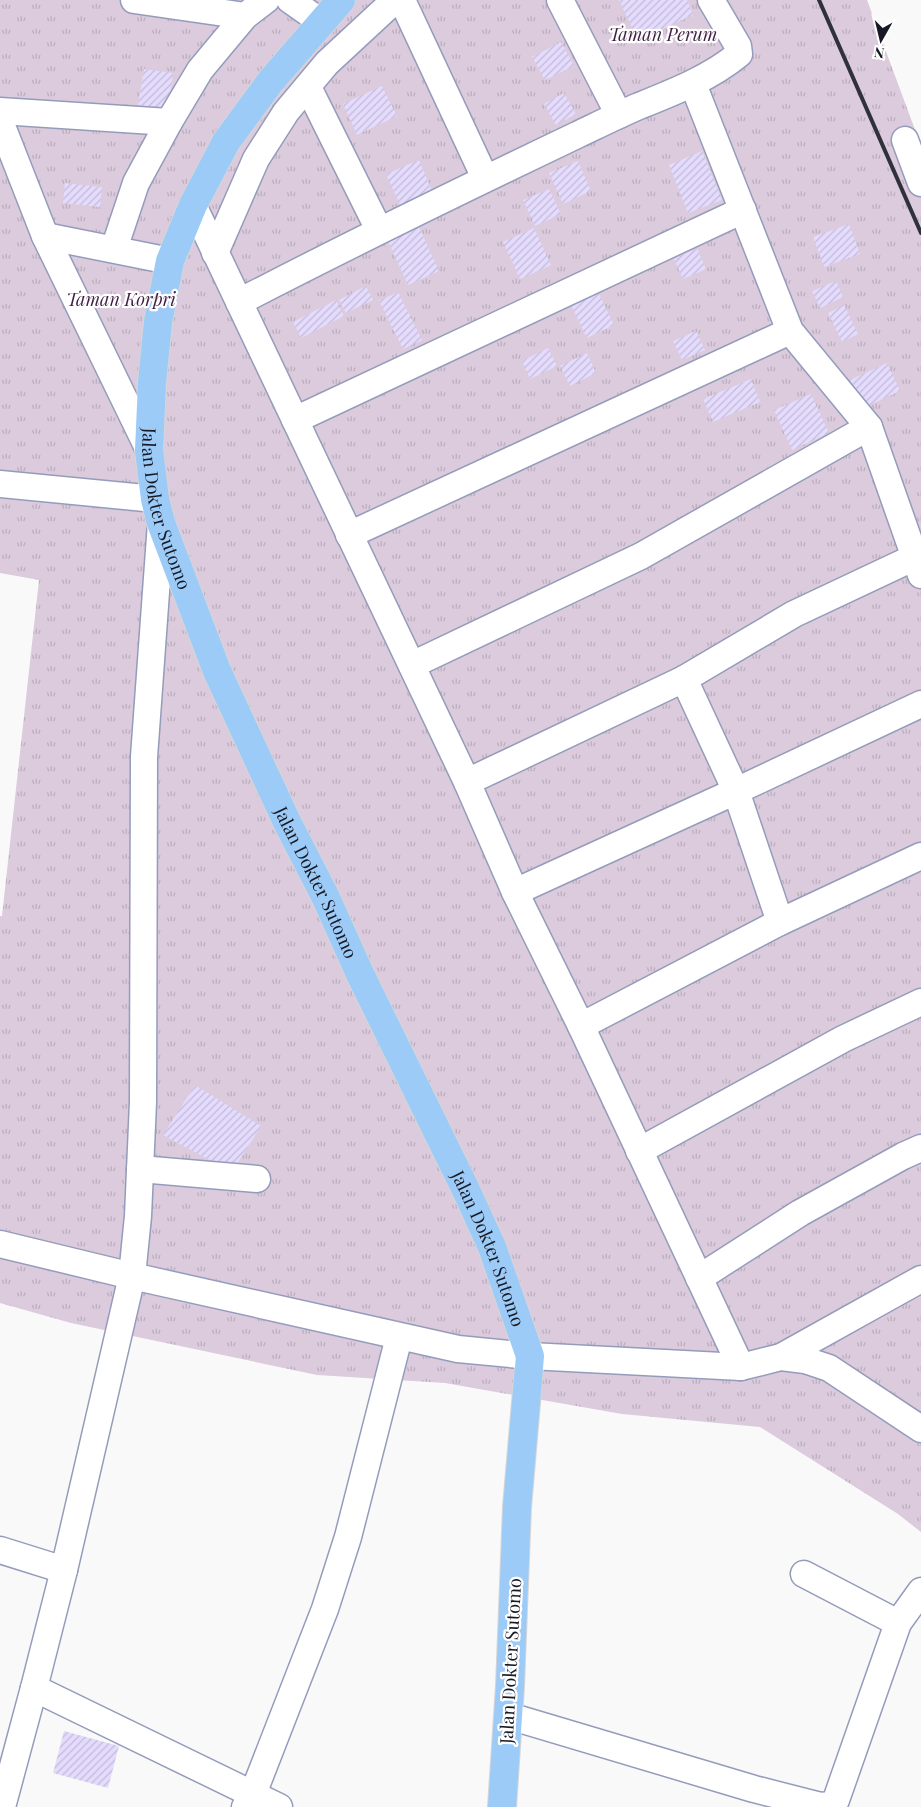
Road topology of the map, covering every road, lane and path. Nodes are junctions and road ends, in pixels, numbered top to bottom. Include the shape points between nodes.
1 (134, 0) edge
2 (266, 0) edge
3 (290, 0) edge
4 (342, 0) edge
5 (395, 0) edge
6 (402, 0) edge
7 (560, 0) edge
8 (711, 0) edge
9 (245, 16) junction
10 (321, 22) junction
11 (693, 84) junction
12 (308, 87) junction
13 (0, 111) edge
14 (619, 115) junction
15 (0, 122) edge
16 (169, 122) junction
17 (905, 140) dead end
18 (485, 178) junction
19 (921, 183) edge
20 (193, 205) junction
21 (743, 210) junction
22 (379, 230) junction
23 (46, 236) junction
24 (114, 249) junction
25 (215, 253) junction
26 (170, 261) junction
27 (239, 302) junction
28 (790, 331) junction
29 (295, 420) junction
30 (869, 427) junction
31 (150, 450) junction
32 (0, 484) edge
33 (158, 511) junction
34 (349, 535) junction
35 (918, 566) edge
36 (412, 665) junction
37 (684, 678) junction
38 (921, 704) edge
39 (467, 782) junction
40 (736, 791) junction
41 (921, 856) edge
42 (515, 892) junction
43 (780, 922) junction
44 (921, 1002) edge
45 (580, 1026) junction
46 (921, 1148) edge
47 (639, 1151) junction
48 (140, 1168) junction
49 (258, 1179) dead end
50 (0, 1244) edge
51 (132, 1276) junction
52 (699, 1278) junction
53 (921, 1280) edge
54 (399, 1336) junction
55 (530, 1356) junction
56 (781, 1357) junction
57 (741, 1367) junction
58 (921, 1429) edge
59 (0, 1550) edge
60 (64, 1570) junction
61 (804, 1574) dead end
62 (921, 1591) edge
63 (898, 1623) junction
64 (34, 1688) junction
65 (509, 1716) junction
66 (249, 1801) edge
67 (2, 1807) edge
68 (279, 1807) edge
69 (502, 1807) edge

1 - 9 street
2 - 9 street
3 - 10 street
4 - 10 main road, Jalan Dokter Sutomo
5 - 12 street via 327,63
6 - 18 street
7 - 14 street
8 - 11 street via 738,46 739,54
9 - 16 street via 200,70
10 - 20 main road, Jalan Dokter Sutomo via 270,82 226,142
11 - 14 street
11 - 21 street
12 - 22 street
12 - 25 street via 286,112 256,159
13 - 16 street
14 - 18 street
15 - 23 street
16 - 24 street via 136,183
17 - 19 street
18 - 22 street
20 - 25 street
20 - 26 main road, Jalan Dokter Sutomo
21 - 28 street
21 - 29 street
22 - 27 street
23 - 24 street
23 - 31 street
24 - 26 street
25 - 27 street
26 - 31 main road, Jalan Dokter Sutomo via 158,322
27 - 29 street
28 - 30 street
28 - 34 street
29 - 34 street
30 - 35 street
30 - 36 street via 641,556
31 - 33 main road, Jalan Dokter Sutomo
32 - 33 street
33 - 48 street via 144,757
33 - 55 main road, Jalan Dokter Sutomo via 217,672 477,1215
34 - 36 street
35 - 37 street via 794,614
36 - 39 street
37 - 39 street
37 - 40 street
38 - 40 street
39 - 42 street
40 - 42 street
40 - 43 street
41 - 43 street
42 - 45 street
43 - 45 street
44 - 47 street via 843,1039
45 - 47 street
46 - 52 street via 800,1213
47 - 52 street
48 - 49 street
48 - 51 street
50 - 51 street
51 - 54 street
51 - 60 street
52 - 57 street
53 - 56 street
54 - 55 street via 458,1349
54 - 66 street via 325,1609
55 - 57 street
55 - 65 main road, Jalan Dokter Sutomo via 517,1507
56 - 57 street
56 - 58 street via 829,1368
59 - 60 street
60 - 64 street
61 - 63 street
62 - 63 street
63 - 65 street via 836,1800 830,1805 821,1806 754,1789
64 - 66 street
64 - 67 street
65 - 69 main road, Jalan Dokter Sutomo
66 - 68 street

